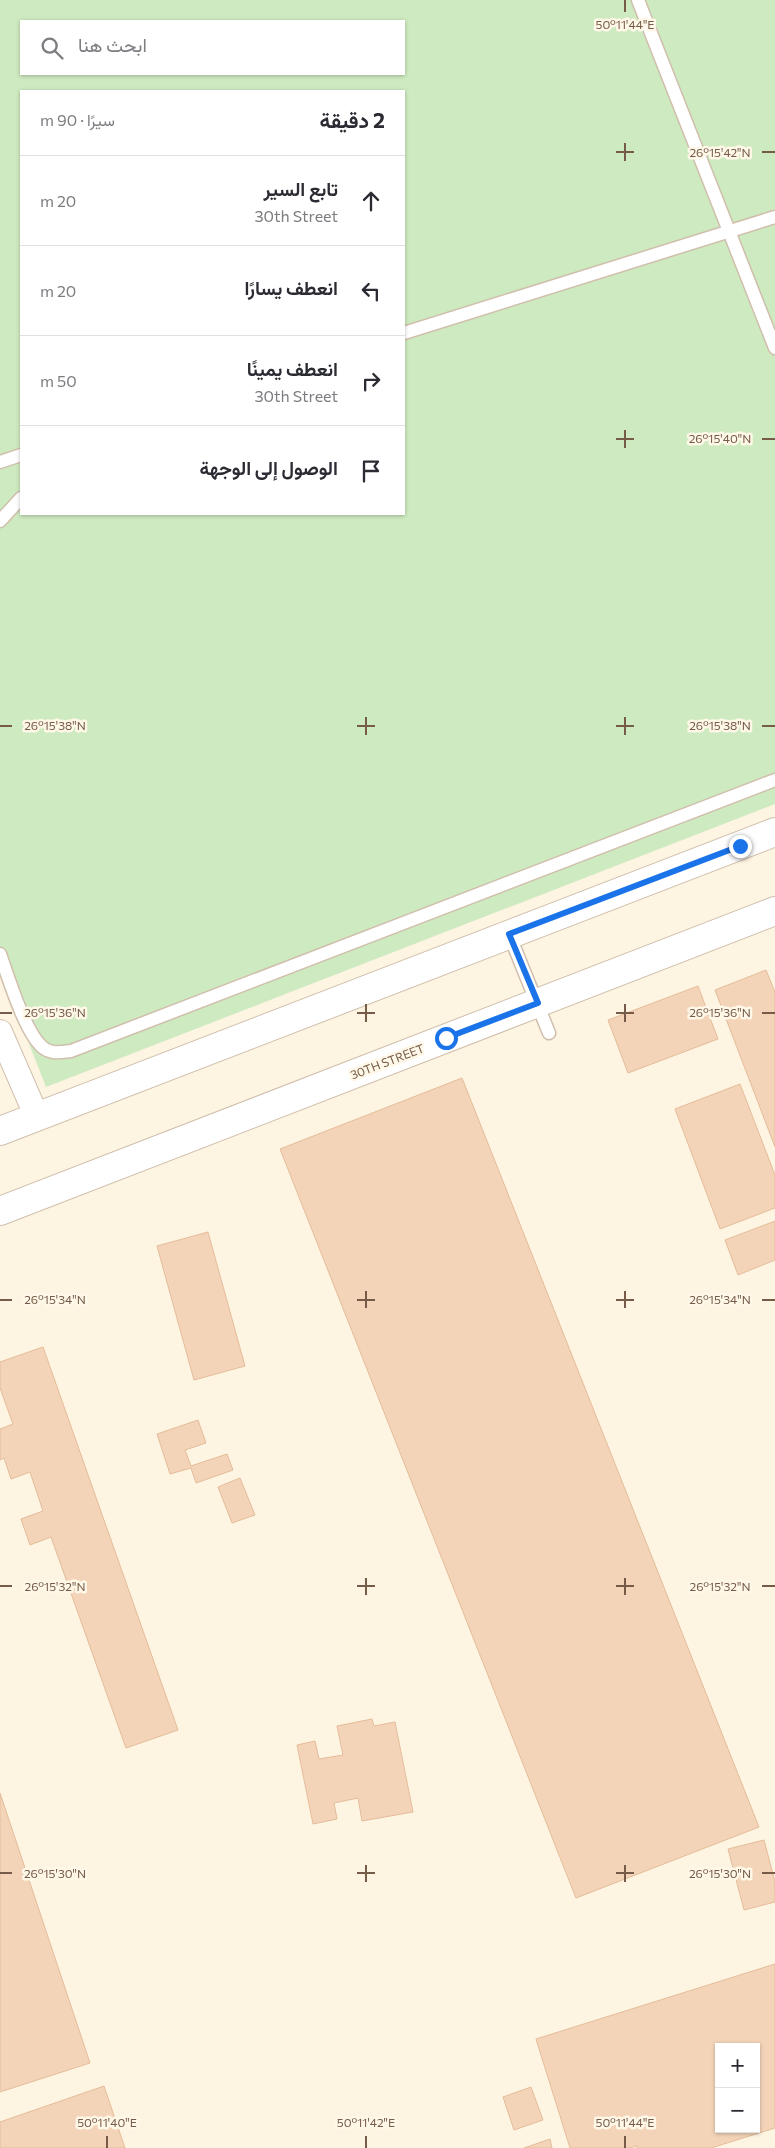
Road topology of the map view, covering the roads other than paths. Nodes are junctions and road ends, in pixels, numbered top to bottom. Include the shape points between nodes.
1 (638, 0) edge
2 (775, 217) edge
3 (728, 230) junction
4 (405, 334) edge
5 (775, 348) edge
6 (20, 455) edge
7 (0, 462) edge
8 (20, 499) edge
9 (0, 521) edge
10 (775, 780) edge
11 (775, 832) edge
12 (775, 911) edge
13 (509, 934) junction
14 (0, 954) edge
15 (538, 1003) junction
16 (0, 1032) edge
17 (549, 1033) dead end
18 (37, 1116) junction
19 (0, 1131) edge
20 (0, 1211) edge

1 - 3 lane
2 - 3 lane
3 - 4 lane
3 - 5 lane
6 - 7 lane
8 - 9 lane
10 - 14 lane via 71,1051 54,1053 43,1048 29,1029
11 - 13 street
12 - 15 street, 30TH STREET
13 - 15 lane
13 - 18 street
15 - 17 lane
15 - 20 street, 30TH STREET
16 - 18 street
18 - 19 street

